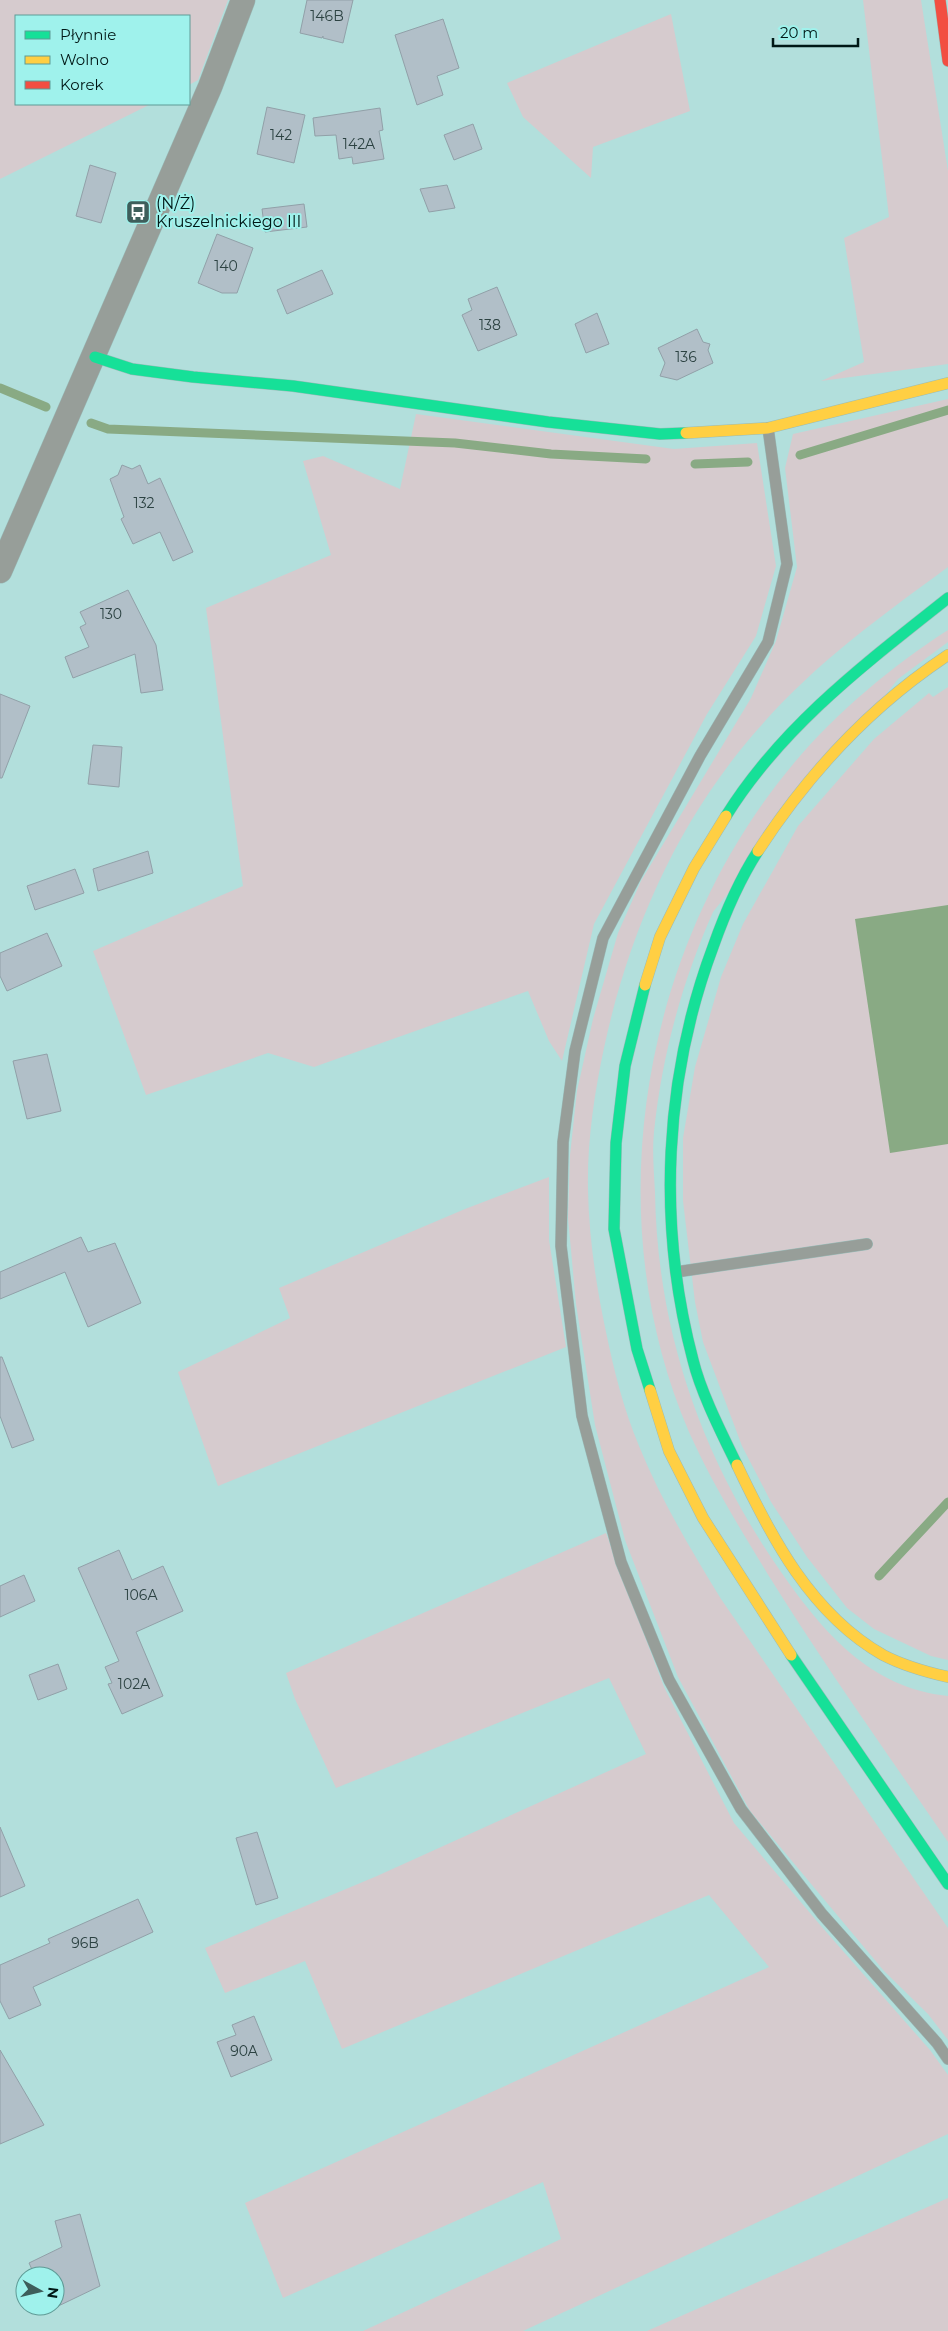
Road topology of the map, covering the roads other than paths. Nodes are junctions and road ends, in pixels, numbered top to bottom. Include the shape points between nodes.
1 (243, 0) edge
2 (940, 0) edge
3 (948, 61) edge
4 (95, 356) junction
5 (948, 383) edge
6 (768, 428) junction
7 (0, 571) edge
8 (948, 598) edge
9 (948, 655) edge
10 (867, 1244) dead end
11 (675, 1272) junction
12 (948, 1677) edge
13 (948, 1884) edge
14 (948, 2059) edge

1 - 4 street via 217,71
2 - 3 main road
4 - 6 main road via 132,368 193,377 293,386 548,422 660,434
4 - 7 street
5 - 6 main road
6 - 14 lane via 787,564 768,642 700,756 603,938 575,1050 563,1142 561,1246 582,1416 621,1562 669,1680 741,1809 822,1914
8 - 13 main road via 837,687 788,734 739,795 694,868 660,937 625,1066 616,1143 614,1229 637,1349 669,1451 703,1518 768,1622
9 - 11 main road via 874,711 827,759 781,818 737,886 705,963 684,1042 671,1126 670,1195
10 - 11 lane
11 - 12 main road via 694,1363 728,1449 767,1527 795,1569 840,1626 864,1643 898,1663

